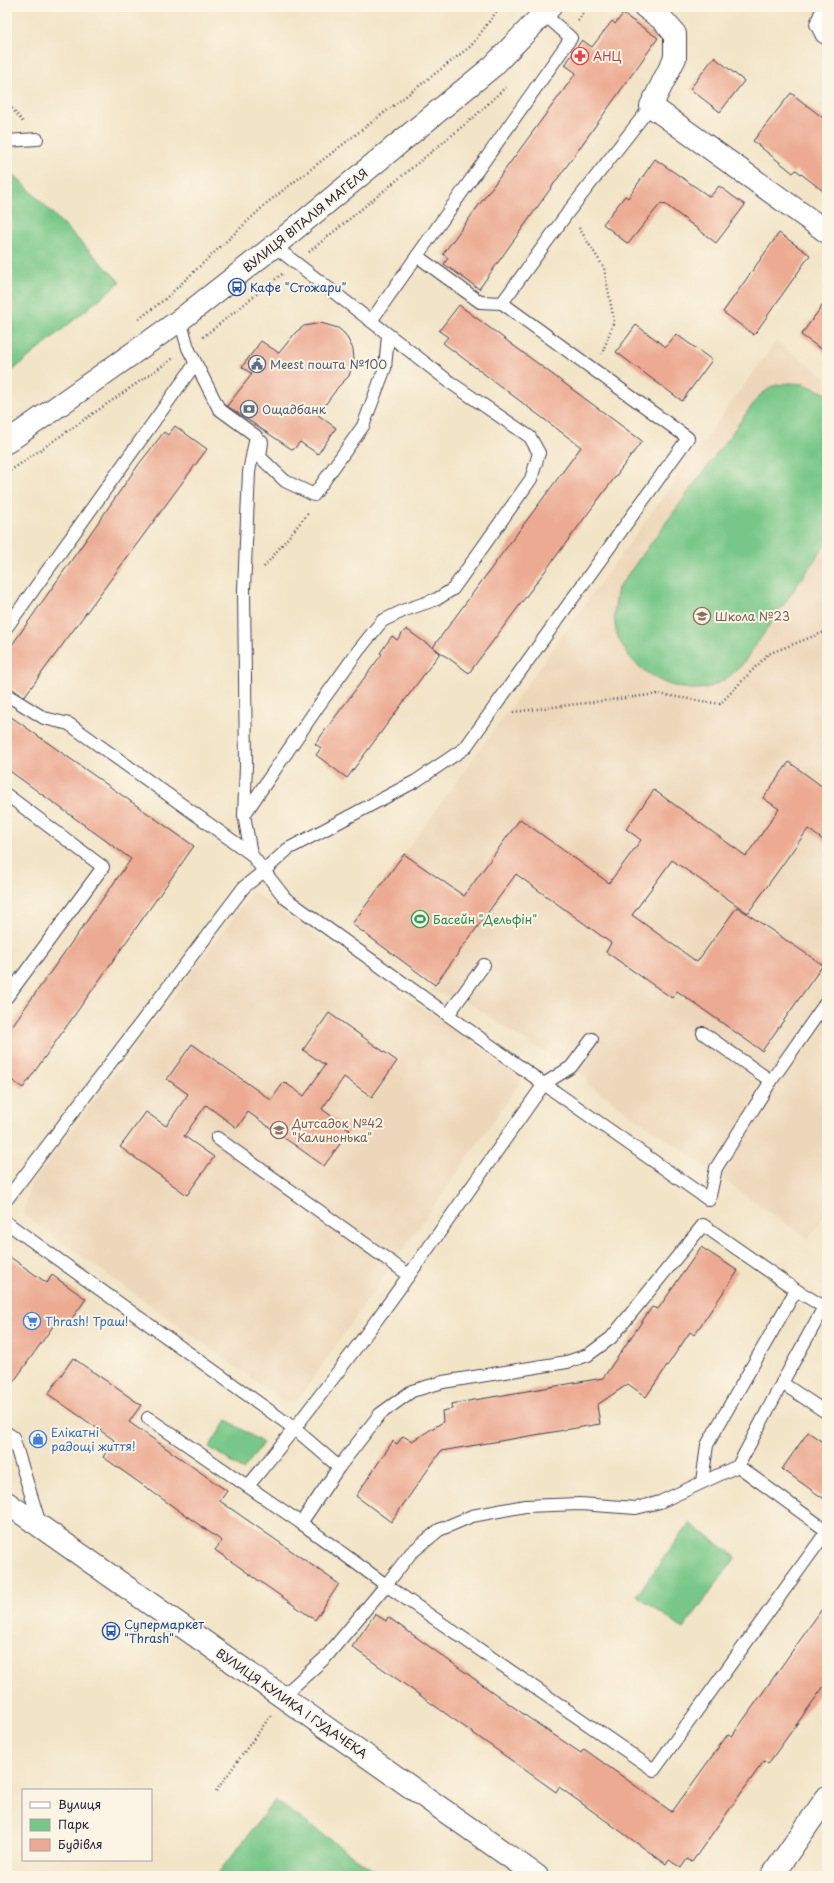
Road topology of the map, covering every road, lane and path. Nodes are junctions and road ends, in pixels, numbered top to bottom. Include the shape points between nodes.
1 (500, 7) edge
2 (587, 7) edge
3 (645, 7) edge
4 (823, 7) edge
5 (547, 11) edge
6 (574, 26) dead end
7 (827, 39) edge
8 (651, 106) junction
9 (38, 139) dead end
10 (7, 141) edge
11 (569, 211) junction
12 (827, 232) edge
13 (274, 246) junction
14 (417, 256) junction
15 (502, 303) junction
16 (180, 320) junction
17 (371, 321) junction
18 (134, 323) dead end
19 (388, 335) junction
20 (195, 364) junction
21 (596, 372) junction
22 (256, 436) junction
23 (7, 442) edge
24 (314, 495) junction
25 (244, 590) junction
26 (7, 627) edge
27 (827, 631) edge
28 (7, 695) edge
29 (490, 715) junction
30 (7, 795) edge
31 (244, 815) junction
32 (251, 854) junction
33 (264, 871) junction
34 (484, 965) dead end
35 (7, 996) edge
36 (827, 1001) edge
37 (448, 1015) junction
38 (703, 1033) dead end
39 (592, 1039) dead end
40 (771, 1082) junction
41 (544, 1084) junction
42 (217, 1138) dead end
43 (7, 1199) edge
44 (7, 1223) edge
45 (408, 1275) junction
46 (796, 1290) junction
47 (826, 1305) edge
48 (782, 1383) junction
49 (827, 1413) edge
50 (148, 1418) dead end
51 (295, 1429) junction
52 (7, 1433) edge
53 (738, 1466) junction
54 (339, 1467) junction
55 (702, 1482) junction
56 (248, 1486) junction
57 (7, 1503) edge
58 (301, 1523) junction
59 (41, 1527) junction
60 (386, 1585) junction
61 (283, 1696) junction
62 (216, 1791) dead end
63 (827, 1797) edge
64 (537, 1876) edge
65 (772, 1876) edge

1 - 18 path via 471,46 268,202 165,299
2 - 6 path
3 - 8 street via 663,20 675,34 675,58
4 - 7 lane via 816,24 822,36
5 - 13 street, ВУЛИЦЯ ВІТАЛІЯ МАГЕЛЯ via 492,66
5 - 14 lane via 571,38
8 - 11 lane
8 - 12 street
9 - 10 lane
11 - 15 lane
11 - 21 path via 604,268 614,321
13 - 16 street, ВУЛИЦЯ ВІТАЛІЯ МАГЕЛЯ
13 - 17 lane
14 - 15 lane via 480,302
14 - 17 lane
15 - 21 lane
16 - 20 lane
16 - 23 street, ВУЛИЦЯ ВІТАЛІЯ МАГЕЛЯ
17 - 19 lane
19 - 24 lane via 385,368 363,426
19 - 31 lane via 530,437 539,454 531,479 453,589 437,599 404,610 382,621 317,708
20 - 22 lane via 219,409
20 - 26 lane
21 - 29 lane via 688,438
22 - 24 lane via 263,439 260,457 285,480
22 - 25 lane via 249,472
24 - 25 path via 314,506
25 - 31 lane
27 - 29 path via 768,654 720,704 658,694
28 - 32 lane via 44,718 69,724
29 - 33 lane via 465,748 416,781 288,849
30 - 35 lane via 103,866
31 - 32 lane
32 - 33 lane
33 - 37 lane via 285,898
33 - 43 lane via 244,887
34 - 37 lane
36 - 40 lane
37 - 41 lane
38 - 40 lane
39 - 41 lane via 572,1067
40 - 41 lane via 716,1168 710,1200
41 - 45 lane
42 - 45 lane
44 - 51 lane
45 - 51 lane
46 - 47 lane
46 - 54 lane via 703,1225 611,1338 588,1355 567,1362 443,1382 412,1391 380,1414
46 - 55 lane via 707,1445
47 - 48 lane
48 - 49 lane
48 - 53 lane
50 - 56 lane
51 - 54 lane
51 - 56 lane
52 - 59 lane via 13,1437
53 - 55 lane
53 - 60 lane via 827,1531 654,1770
54 - 58 lane
55 - 60 lane via 660,1502 636,1508 580,1504 525,1506 472,1516 439,1530 411,1553
56 - 58 lane
57 - 59 street, ВУЛИЦЯ КУЛИКА І ГУДАЧЕКА
58 - 60 lane
59 - 61 street, ВУЛИЦЯ КУЛИКА І ГУДАЧЕКА
60 - 61 lane via 326,1656
61 - 62 path
61 - 64 street, ВУЛИЦЯ КУЛИКА І ГУДАЧЕКА
63 - 65 street

